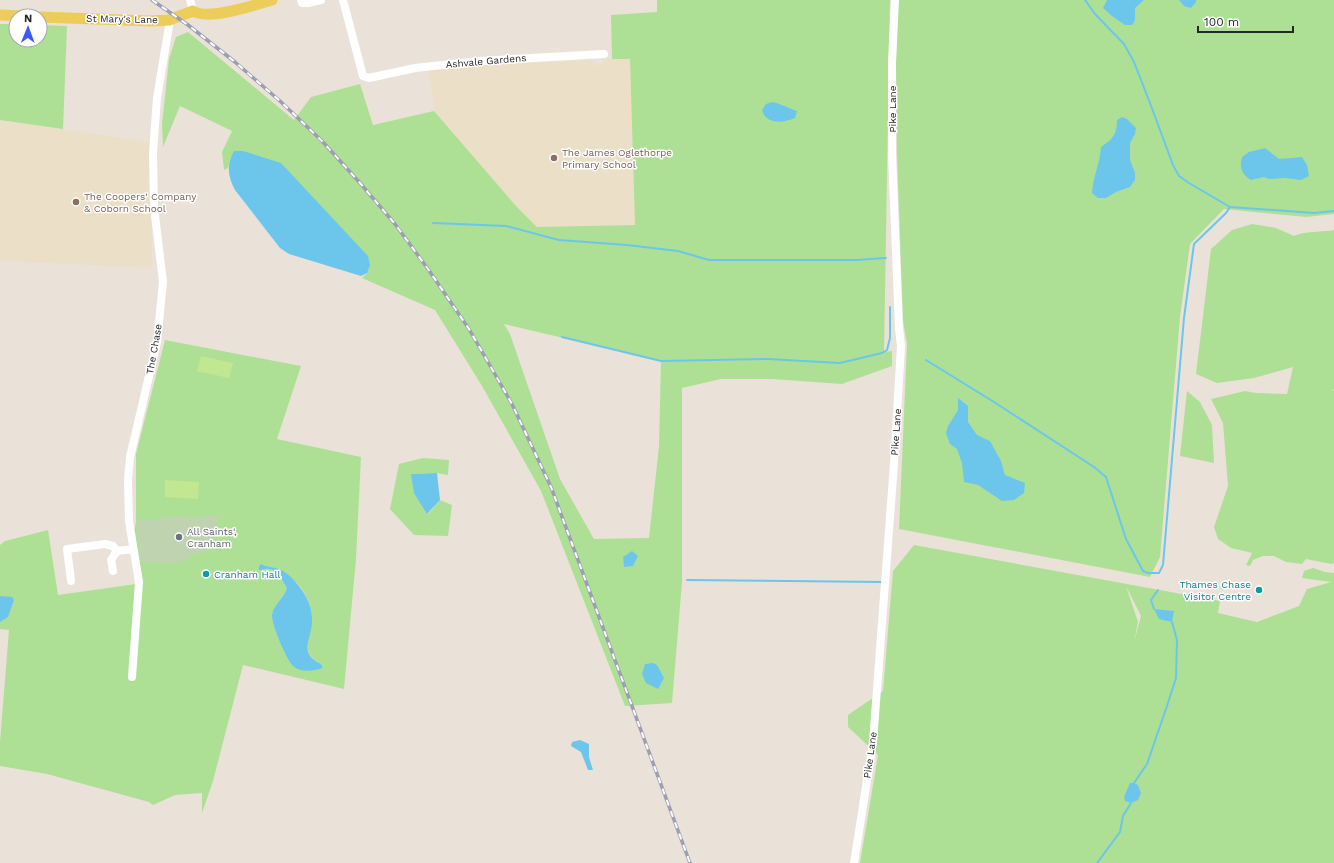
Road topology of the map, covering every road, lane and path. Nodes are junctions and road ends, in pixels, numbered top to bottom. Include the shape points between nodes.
1 (190, 0) edge
2 (272, 0) edge
3 (300, 0) edge
4 (321, 0) edge
5 (343, 0) edge
6 (895, 0) edge
7 (193, 11) junction
8 (48, 17) edge
9 (168, 20) junction
10 (604, 54) dead end
11 (133, 549) junction
12 (117, 551) junction
13 (113, 572) dead end
14 (71, 581) dead end
15 (132, 677) dead end
16 (854, 863) edge

1 - 7 street
2 - 7 main road, St Mary's Lane via 232,11 203,14 196,14
3 - 4 street via 305,4
5 - 10 street, Ashvale Gardens via 363,76 369,78 414,68 479,61
6 - 16 street, Pike Lane via 892,154 901,346 873,742
7 - 9 main road, St Mary's Lane
8 - 9 main road, St Mary's Lane
9 - 11 street, The Chase via 157,98 153,153 154,207 163,282 157,342 130,457 129,521
11 - 12 street
11 - 15 street, The Chase via 139,582
12 - 13 street via 112,560
12 - 14 street via 113,546 105,544 67,548

